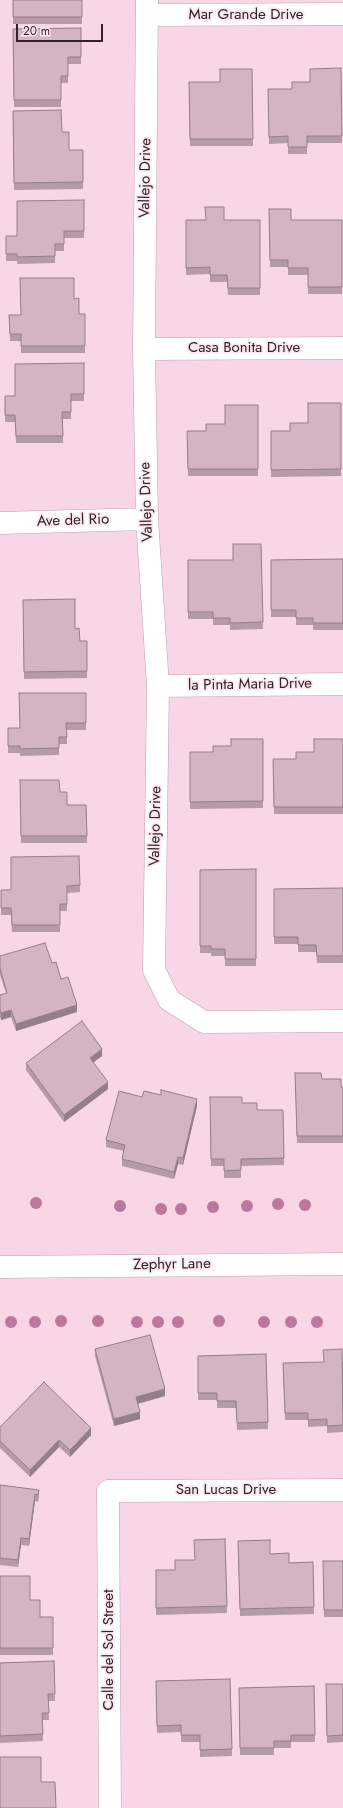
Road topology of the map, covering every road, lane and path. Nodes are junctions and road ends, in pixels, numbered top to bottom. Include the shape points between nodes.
1 (148, 8) edge
2 (343, 14) edge
3 (343, 348) edge
4 (144, 349) junction
5 (147, 519) junction
6 (0, 523) edge
7 (343, 684) edge
8 (158, 686) junction
9 (343, 1022) edge
10 (343, 1264) edge
11 (0, 1267) edge
12 (343, 1490) edge
13 (108, 1491) joint
14 (110, 1808) edge

1 - 2 street, Mar Grande Drive
1 - 4 street, Vallejo Drive
3 - 4 street, Casa Bonita Drive
4 - 5 street, Vallejo Drive
5 - 6 street, Ave del Rio
5 - 8 street, Vallejo Drive
7 - 8 street, la Pinta Maria Drive
8 - 9 street, Vallejo Drive via 154,970 169,1000 204,1022
10 - 11 street, Zephyr Lane
12 - 13 street, San Lucas Drive
13 - 14 street, Calle del Sol Street

